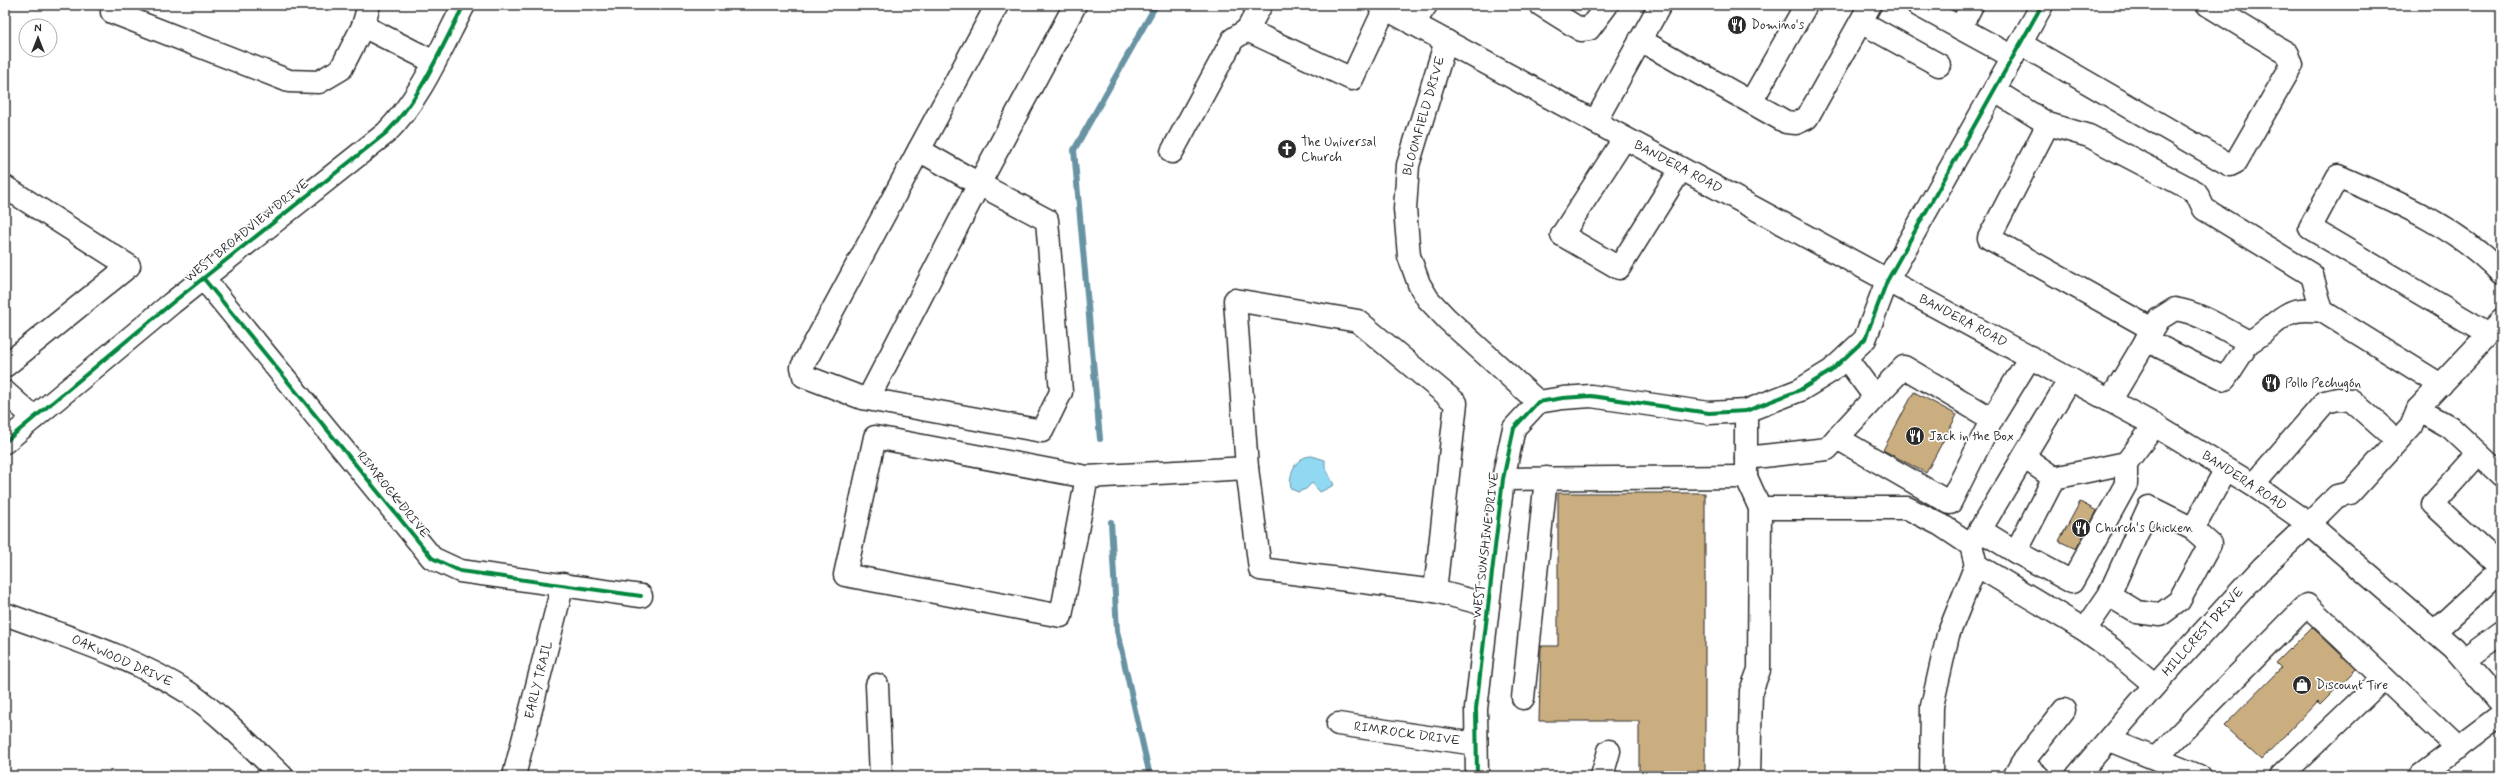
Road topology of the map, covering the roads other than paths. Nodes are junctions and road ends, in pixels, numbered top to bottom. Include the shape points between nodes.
1 (369, 5) edge
2 (464, 5) edge
3 (997, 5) edge
4 (1075, 5) edge
5 (1261, 5) edge
6 (1426, 5) edge
7 (1541, 5) edge
8 (1607, 5) edge
9 (1660, 5) edge
10 (1806, 5) edge
11 (1918, 5) edge
12 (1972, 5) edge
13 (2042, 5) edge
14 (2208, 5) edge
15 (1382, 7) edge
16 (112, 12) dead end
17 (1866, 13) edge
18 (1414, 24) junction
19 (363, 26) junction
20 (1960, 28) junction
21 (1247, 30) junction
22 (1640, 40) junction
23 (1446, 42) junction
24 (2017, 51) junction
25 (434, 62) junction
26 (1939, 65) dead end
27 (1995, 91) junction
28 (1751, 102) junction
29 (1595, 122) junction
30 (2048, 124) junction
31 (1624, 139) junction
32 (919, 150) junction
33 (1172, 152) dead end
34 (1681, 168) junction
35 (979, 184) junction
36 (5, 187) edge
37 (2501, 273) edge
38 (204, 278) junction
39 (1887, 281) junction
40 (2322, 311) junction
41 (2495, 327) edge
42 (2149, 335) junction
43 (2249, 342) junction
44 (2030, 357) junction
45 (1846, 358) junction
46 (5, 366) edge
47 (2070, 379) junction
48 (2441, 385) junction
49 (5, 392) edge
50 (1876, 397) junction
51 (868, 399) junction
52 (2110, 401) junction
53 (1538, 402) junction
54 (2418, 409) junction
55 (1746, 411) junction
56 (34, 418) junction
57 (1992, 419) junction
58 (2155, 425) junction
59 (2386, 432) junction
60 (1837, 438) junction
61 (5, 442) edge
62 (2478, 454) junction
63 (2024, 457) junction
64 (2126, 463) junction
65 (1746, 467) junction
66 (1247, 468) junction
67 (2226, 469) junction
68 (2501, 476) edge
69 (1086, 477) junction
70 (1546, 478) junction
71 (2054, 478) junction
72 (1503, 479) junction
73 (2253, 485) junction
74 (2120, 494) junction
75 (2338, 496) junction
76 (2149, 507) junction
77 (1760, 508) junction
78 (2309, 524) junction
79 (2193, 528) junction
80 (1976, 547) junction
81 (2016, 552) junction
82 (2501, 567) edge
83 (2501, 570) edge
84 (563, 584) junction
85 (1435, 591) junction
86 (2109, 595) junction
87 (641, 596) dead end
88 (1488, 605) junction
89 (5, 614) edge
90 (2085, 630) junction
91 (2434, 632) junction
92 (2501, 633) edge
93 (2464, 660) junction
94 (2384, 678) junction
95 (877, 685) dead end
96 (2155, 685) junction
97 (1524, 698) dead end
98 (2501, 702) edge
99 (2064, 710) dead end
100 (2501, 715) edge
101 (1338, 724) dead end
102 (2110, 740) junction
103 (1476, 744) junction
104 (2458, 748) junction
105 (1609, 751) dead end
106 (2156, 758) junction
107 (2025, 772) edge
108 (282, 776) edge
109 (514, 776) edge
110 (881, 776) edge
111 (1477, 776) edge
112 (1602, 776) edge
113 (1749, 776) edge
114 (1931, 776) edge
115 (2077, 776) edge
116 (2199, 776) edge
117 (2281, 776) edge
118 (2420, 776) edge

1 - 19 street
2 - 25 street, WEST BROADVIEW DRIVE
3 - 32 street
4 - 35 street
5 - 21 street
6 - 18 street
7 - 8 street via 1581,30 1589,29
9 - 22 street
10 - 28 street
11 - 20 street
12 - 20 street
13 - 24 street
14 - 24 street via 2288,54 2292,60 2292,65 2236,162 2230,165
15 - 18 street, BANDERA ROAD
15 - 21 street via 1352,79
16 - 19 street via 289,81 319,82 340,69
17 - 26 street
17 - 28 street via 1807,118 1796,123 1786,122
18 - 23 street, BANDERA ROAD
19 - 25 street
20 - 24 street
21 - 33 street via 1234,39
22 - 28 street
22 - 29 street
23 - 29 street, BANDERA ROAD
23 - 53 street, BLOOMFIELD DRIVE via 1408,165 1405,209 1409,256 1419,284 1428,299
24 - 27 street
25 - 38 street, WEST BROADVIEW DRIVE via 413,100 386,133
27 - 30 street
27 - 39 street
29 - 31 street, BANDERA ROAD
30 - 40 street via 2089,136 2196,192 2204,209 2312,275
30 - 42 street via 1989,238
31 - 34 street, BANDERA ROAD
31 - 34 street via 1562,235 1619,268
32 - 35 street
32 - 51 street via 802,367 804,376
34 - 39 street, BANDERA ROAD
35 - 51 street
35 - 51 street via 1047,220 1061,392 1042,431
36 - 46 street via 129,266
37 - 41 street via 2472,247 2410,208 2338,176 2310,228 2406,285
38 - 56 street, WEST BROADVIEW DRIVE
38 - 84 street, RIMROCK DRIVE via 432,558 460,571
39 - 44 street, BANDERA ROAD
39 - 45 street via 1865,339
40 - 43 street via 2290,313 2260,337
40 - 48 street
41 - 48 street, HILLCREST DRIVE
42 - 43 street via 2159,319 2175,309 2211,322
42 - 43 street via 2225,379
42 - 52 street
44 - 47 street, BANDERA ROAD
44 - 57 street
45 - 50 street
45 - 55 street via 1800,390
47 - 52 street, BANDERA ROAD
47 - 63 street
48 - 54 street, HILLCREST DRIVE
49 - 56 street
50 - 57 street via 1904,367
50 - 60 street
52 - 58 street, BANDERA ROAD
53 - 55 street via 1591,396 1709,413
53 - 72 street, WEST SUNSHINE DRIVE via 1514,428
54 - 59 street, HILLCREST DRIVE via 2401,417
54 - 62 street via 2450,427
54 - 75 street, HILLCREST DRIVE via 2411,426 2350,493
55 - 65 street
56 - 61 street, WEST BROADVIEW DRIVE
57 - 60 street via 1950,503
58 - 64 street
58 - 67 street, BANDERA ROAD
59 - 73 street via 2351,400 2325,402
59 - 75 street, HILLCREST DRIVE via 2337,485
60 - 65 street via 1827,449
62 - 68 street
62 - 82 street via 2432,504
63 - 71 street
63 - 80 street
64 - 71 street
64 - 74 street via 2126,484
65 - 70 street
65 - 77 street
66 - 69 street
66 - 85 street via 1260,569
66 - 85 street via 1235,300 1358,322 1456,403
67 - 73 street, BANDERA ROAD
67 - 79 street
69 - 69 street via 875,437 845,575 1061,616
70 - 72 street
70 - 97 street
71 - 81 street
72 - 88 street, WEST SUNSHINE DRIVE
73 - 78 street, BANDERA ROAD
74 - 76 street
74 - 81 street via 2072,582
75 - 78 street, HILLCREST DRIVE
76 - 79 street
76 - 86 street
77 - 80 street via 1907,508
77 - 113 street via 1759,670 1751,691
78 - 91 street, BANDERA ROAD
78 - 96 street, HILLCREST DRIVE via 2263,567
79 - 86 street via 2210,544 2179,601 2160,615 2137,612
80 - 81 street
80 - 90 street
80 - 114 street via 1948,636 1932,706
83 - 91 street
84 - 87 street, RIMROCK DRIVE
84 - 109 street, EARLY TRAIL
85 - 88 street
86 - 90 street
88 - 103 street, WEST SUNSHINE DRIVE via 1476,709
89 - 108 street, OAKWOOD DRIVE via 93,646 162,677 216,713
90 - 96 street
91 - 93 street, BANDERA ROAD
92 - 93 street
93 - 98 street, BANDERA ROAD
94 - 104 street
94 - 106 street via 2307,605
94 - 117 street
95 - 110 street
96 - 102 street, HILLCREST DRIVE
99 - 107 street
100 - 104 street
101 - 103 street, RIMROCK DRIVE
102 - 106 street
102 - 115 street, HILLCREST DRIVE
103 - 111 street, WEST SUNSHINE DRIVE
104 - 118 street
105 - 112 street
106 - 116 street

